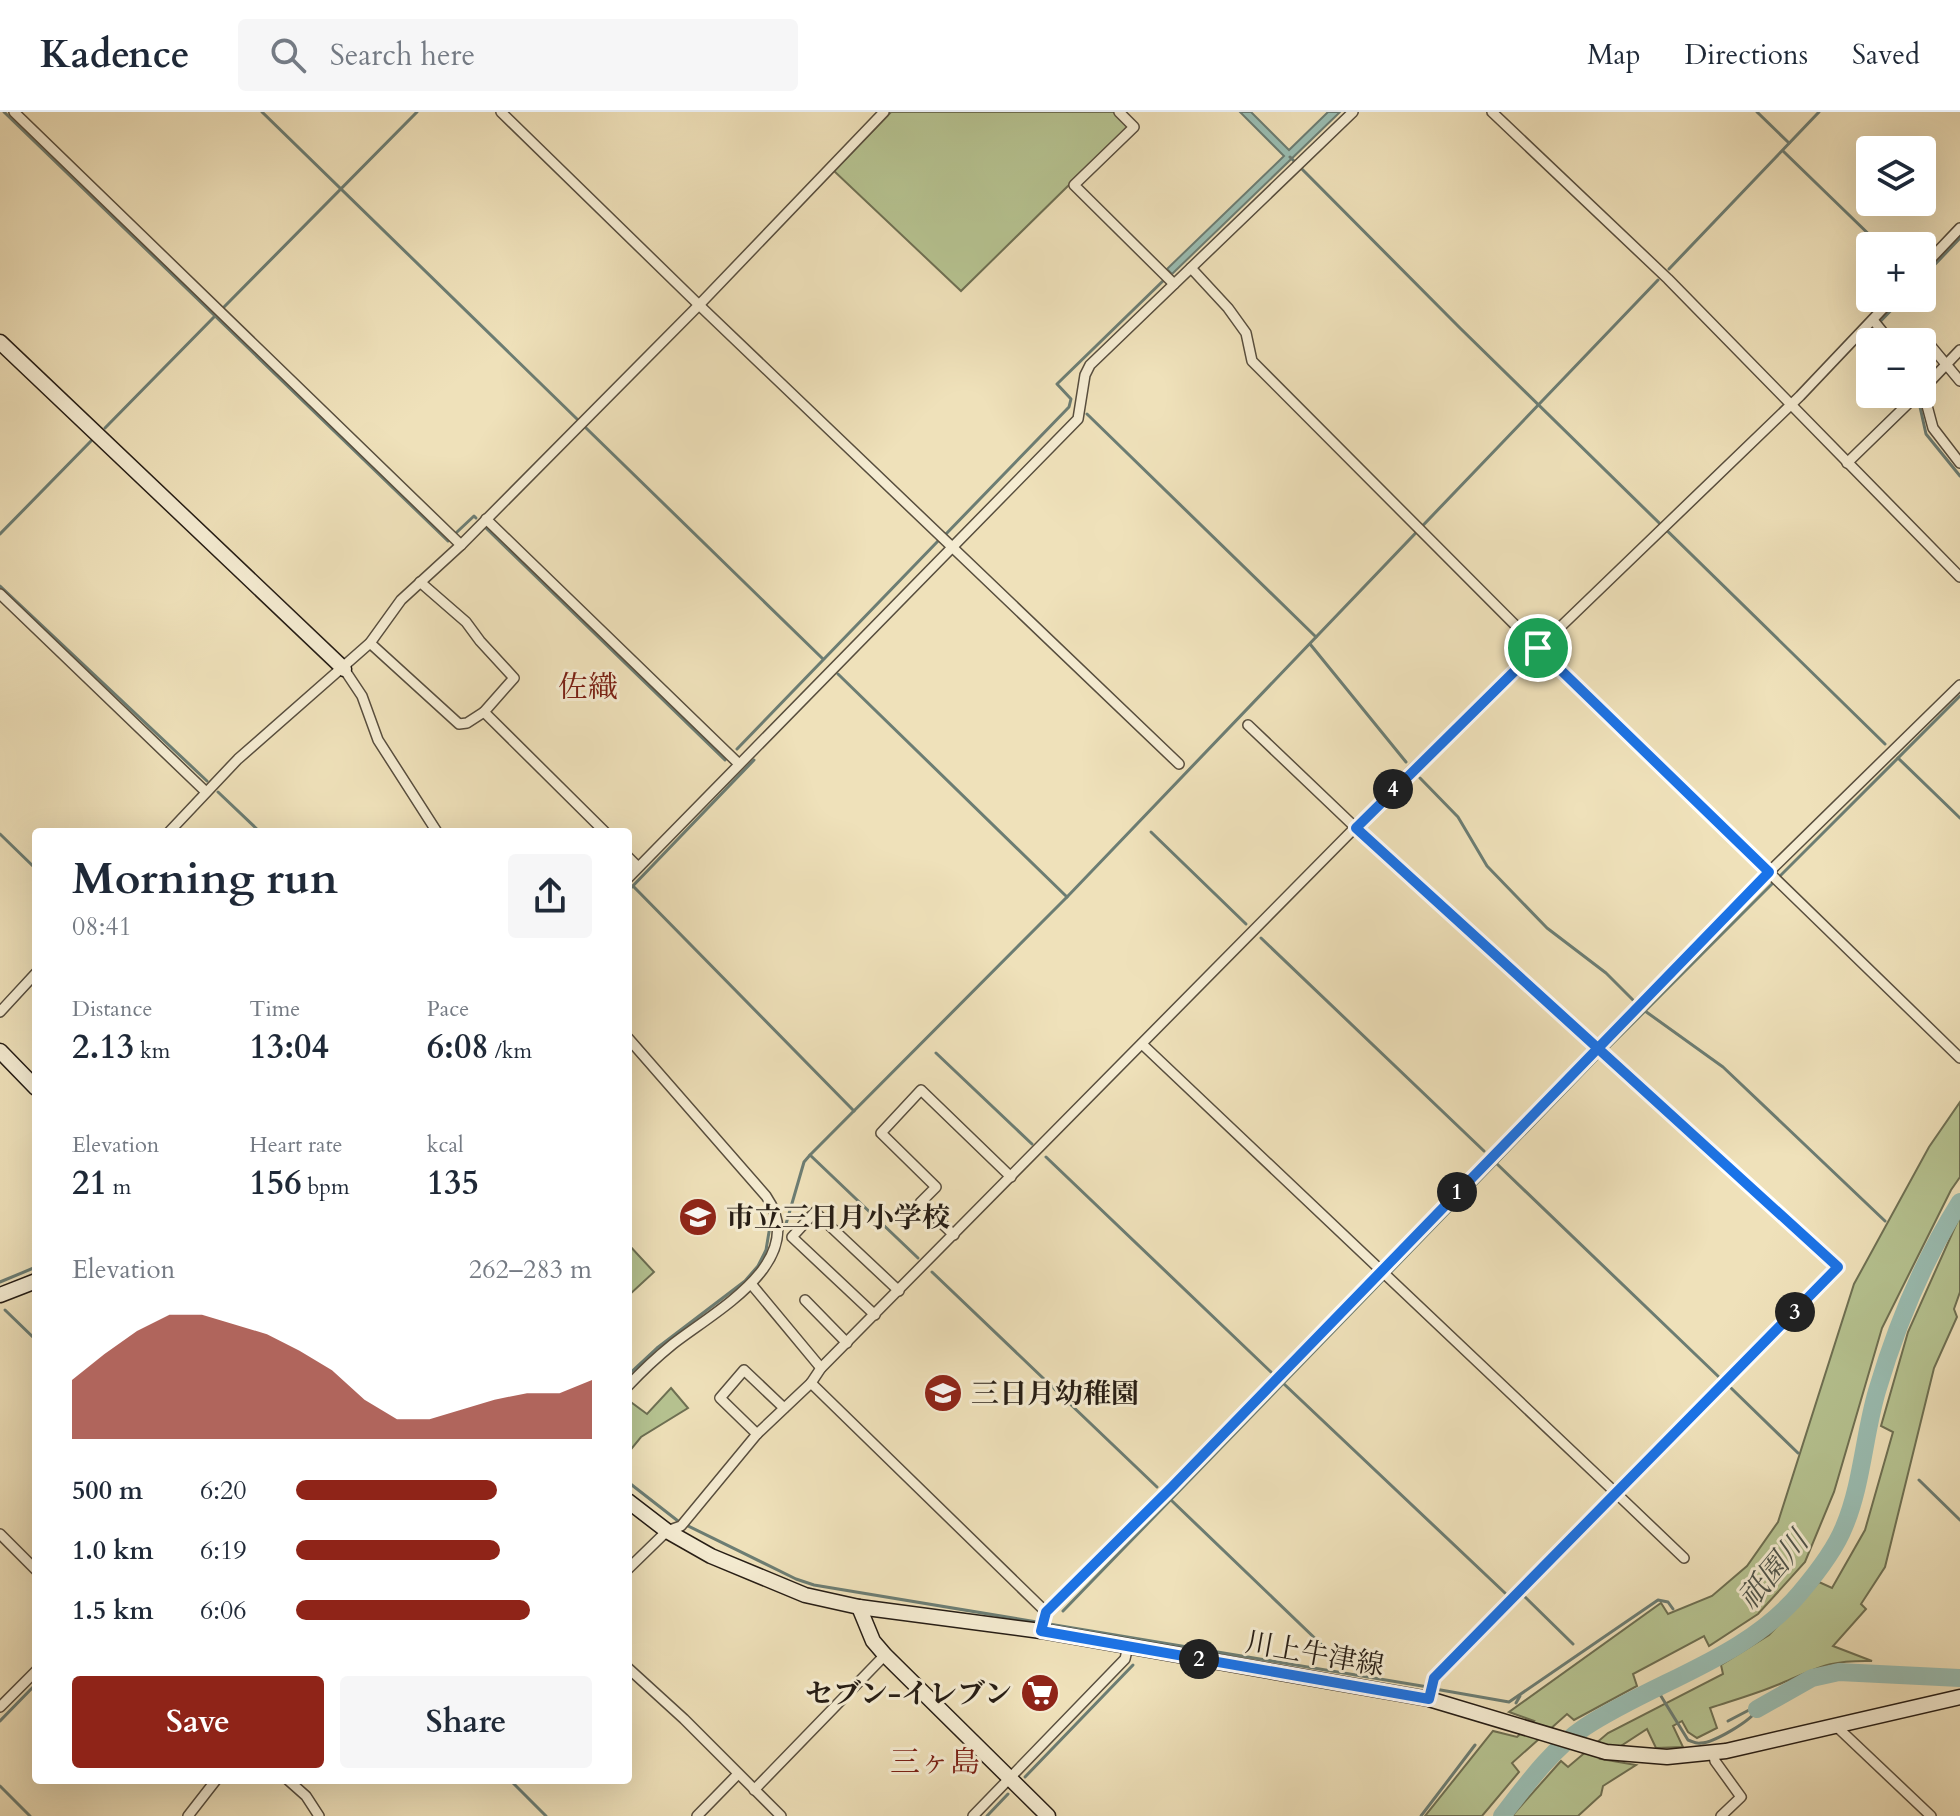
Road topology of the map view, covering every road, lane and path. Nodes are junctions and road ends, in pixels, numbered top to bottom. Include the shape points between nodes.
1 (14, 112) edge
2 (501, 112) edge
3 (884, 112) edge
4 (1119, 112) edge
5 (1353, 112) edge
6 (1494, 112) edge
7 (1960, 228) edge
8 (1936, 253) edge
9 (1191, 268) junction
10 (1174, 284) junction
11 (699, 305) junction
12 (1880, 312) edge
13 (1873, 320) junction
14 (1881, 328) edge
15 (0, 342) edge
16 (1960, 350) edge
17 (1936, 351) edge
18 (1945, 366) junction
19 (1936, 375) edge
20 (1960, 381) edge
21 (1790, 403) junction
22 (1903, 408) edge
23 (1925, 408) edge
24 (1847, 463) junction
25 (1960, 463) edge
26 (486, 519) junction
27 (461, 545) junction
28 (951, 546) junction
29 (1960, 577) edge
30 (420, 582) junction
31 (0, 594) edge
32 (370, 643) junction
33 (1538, 648) junction
34 (344, 669) junction
35 (1960, 685) edge
36 (484, 712) junction
37 (1248, 725) dead end
38 (739, 764) junction
39 (1179, 764) dead end
40 (206, 792) junction
41 (173, 828) edge
42 (434, 828) edge
43 (601, 828) edge
44 (1356, 828) junction
45 (632, 861) edge
46 (638, 867) junction
47 (1769, 872) junction
48 (632, 874) edge
49 (32, 977) edge
50 (0, 1012) edge
51 (632, 1042) edge
52 (1142, 1044) junction
53 (1597, 1048) junction
54 (0, 1051) edge
55 (1960, 1058) edge
56 (32, 1084) edge
57 (1011, 1177) junction
58 (954, 1235) junction
59 (1381, 1271) junction
60 (32, 1283) edge
61 (752, 1285) junction
62 (899, 1291) junction
63 (0, 1295) edge
64 (805, 1300) dead end
65 (875, 1315) junction
66 (847, 1343) junction
67 (821, 1368) junction
68 (632, 1382) edge
69 (811, 1383) junction
70 (784, 1408) junction
71 (757, 1434) junction
72 (1617, 1494) junction
73 (632, 1503) edge
74 (678, 1525) junction
75 (0, 1534) edge
76 (1684, 1558) dead end
77 (632, 1565) edge
78 (32, 1566) edge
79 (859, 1607) junction
80 (1046, 1612) junction
81 (1041, 1631) junction
82 (1128, 1646) junction
83 (885, 1655) junction
84 (632, 1672) edge
85 (32, 1675) edge
86 (1960, 1697) edge
87 (1429, 1699) junction
88 (0, 1707) edge
89 (1836, 1726) junction
90 (1713, 1752) junction
91 (738, 1774) junction
92 (1010, 1778) junction
93 (213, 1784) edge
94 (292, 1784) edge
95 (754, 1790) junction
96 (188, 1816) edge
97 (319, 1816) edge
98 (697, 1816) edge
99 (781, 1816) edge
100 (973, 1816) edge
101 (1048, 1816) edge
102 (1721, 1816) edge
103 (1931, 1816) edge

1 - 27 street
2 - 11 street
3 - 11 street
4 - 10 street via 1134,127 1074,185
5 - 9 street
6 - 21 street
7 - 8 street
9 - 10 street
9 - 33 street via 1246,333 1252,361
10 - 28 street via 1090,365 1078,419
11 - 26 street
11 - 28 street
12 - 13 street
13 - 14 street
13 - 21 street
15 - 34 main road
16 - 18 street
17 - 18 street
18 - 19 street
18 - 20 street
21 - 24 street
21 - 33 street
22 - 24 street
23 - 25 street via 1933,428
24 - 29 street
26 - 27 street
26 - 38 street
27 - 30 street
28 - 38 street
28 - 39 street
30 - 32 street
30 - 36 street via 466,622 514,678
31 - 40 street
32 - 34 street
32 - 36 street via 459,724
33 - 44 street
33 - 47 street
34 - 40 street
34 - 42 street via 358,688 378,740
35 - 47 street
36 - 43 street
37 - 44 street
38 - 46 street
40 - 41 street
44 - 52 street
44 - 53 street
45 - 46 street
46 - 48 street
47 - 53 street
47 - 55 street
49 - 50 street
51 - 61 street via 771,1202 776,1236 765,1269
52 - 57 street
52 - 59 street
53 - 59 street
53 - 72 street via 1838,1267
54 - 56 main road
57 - 58 street
57 - 58 street via 921,1090 881,1133 936,1187 920,1203
58 - 62 street
59 - 72 street
59 - 80 street
60 - 63 main road
61 - 67 street
61 - 68 street via 671,1345
62 - 65 street
62 - 65 street via 815,1212 792,1237
64 - 66 street
65 - 66 street
66 - 67 street
67 - 69 street
69 - 70 street
69 - 80 street
70 - 71 street
70 - 71 street via 744,1370 720,1398
71 - 74 street
72 - 76 street
72 - 87 street via 1434,1678
73 - 74 main road, 川上牛津線
74 - 77 street
74 - 79 main road, 川上牛津線 via 711,1556 805,1595
75 - 78 street
79 - 81 main road, 川上牛津線
79 - 83 main road
80 - 81 street
81 - 82 main road, 川上牛津線
82 - 87 main road, 川上牛津線
82 - 92 street via 1125,1659
83 - 92 main road
83 - 95 street
84 - 91 street
85 - 88 street
86 - 89 main road, 川上牛津線
87 - 90 main road, 川上牛津線 via 1616,1753 1667,1757
89 - 90 main road, 川上牛津線
89 - 103 street
90 - 102 street via 1741,1797
91 - 95 street
91 - 98 street
92 - 100 street
92 - 101 main road
93 - 96 street
94 - 97 street
95 - 99 street

